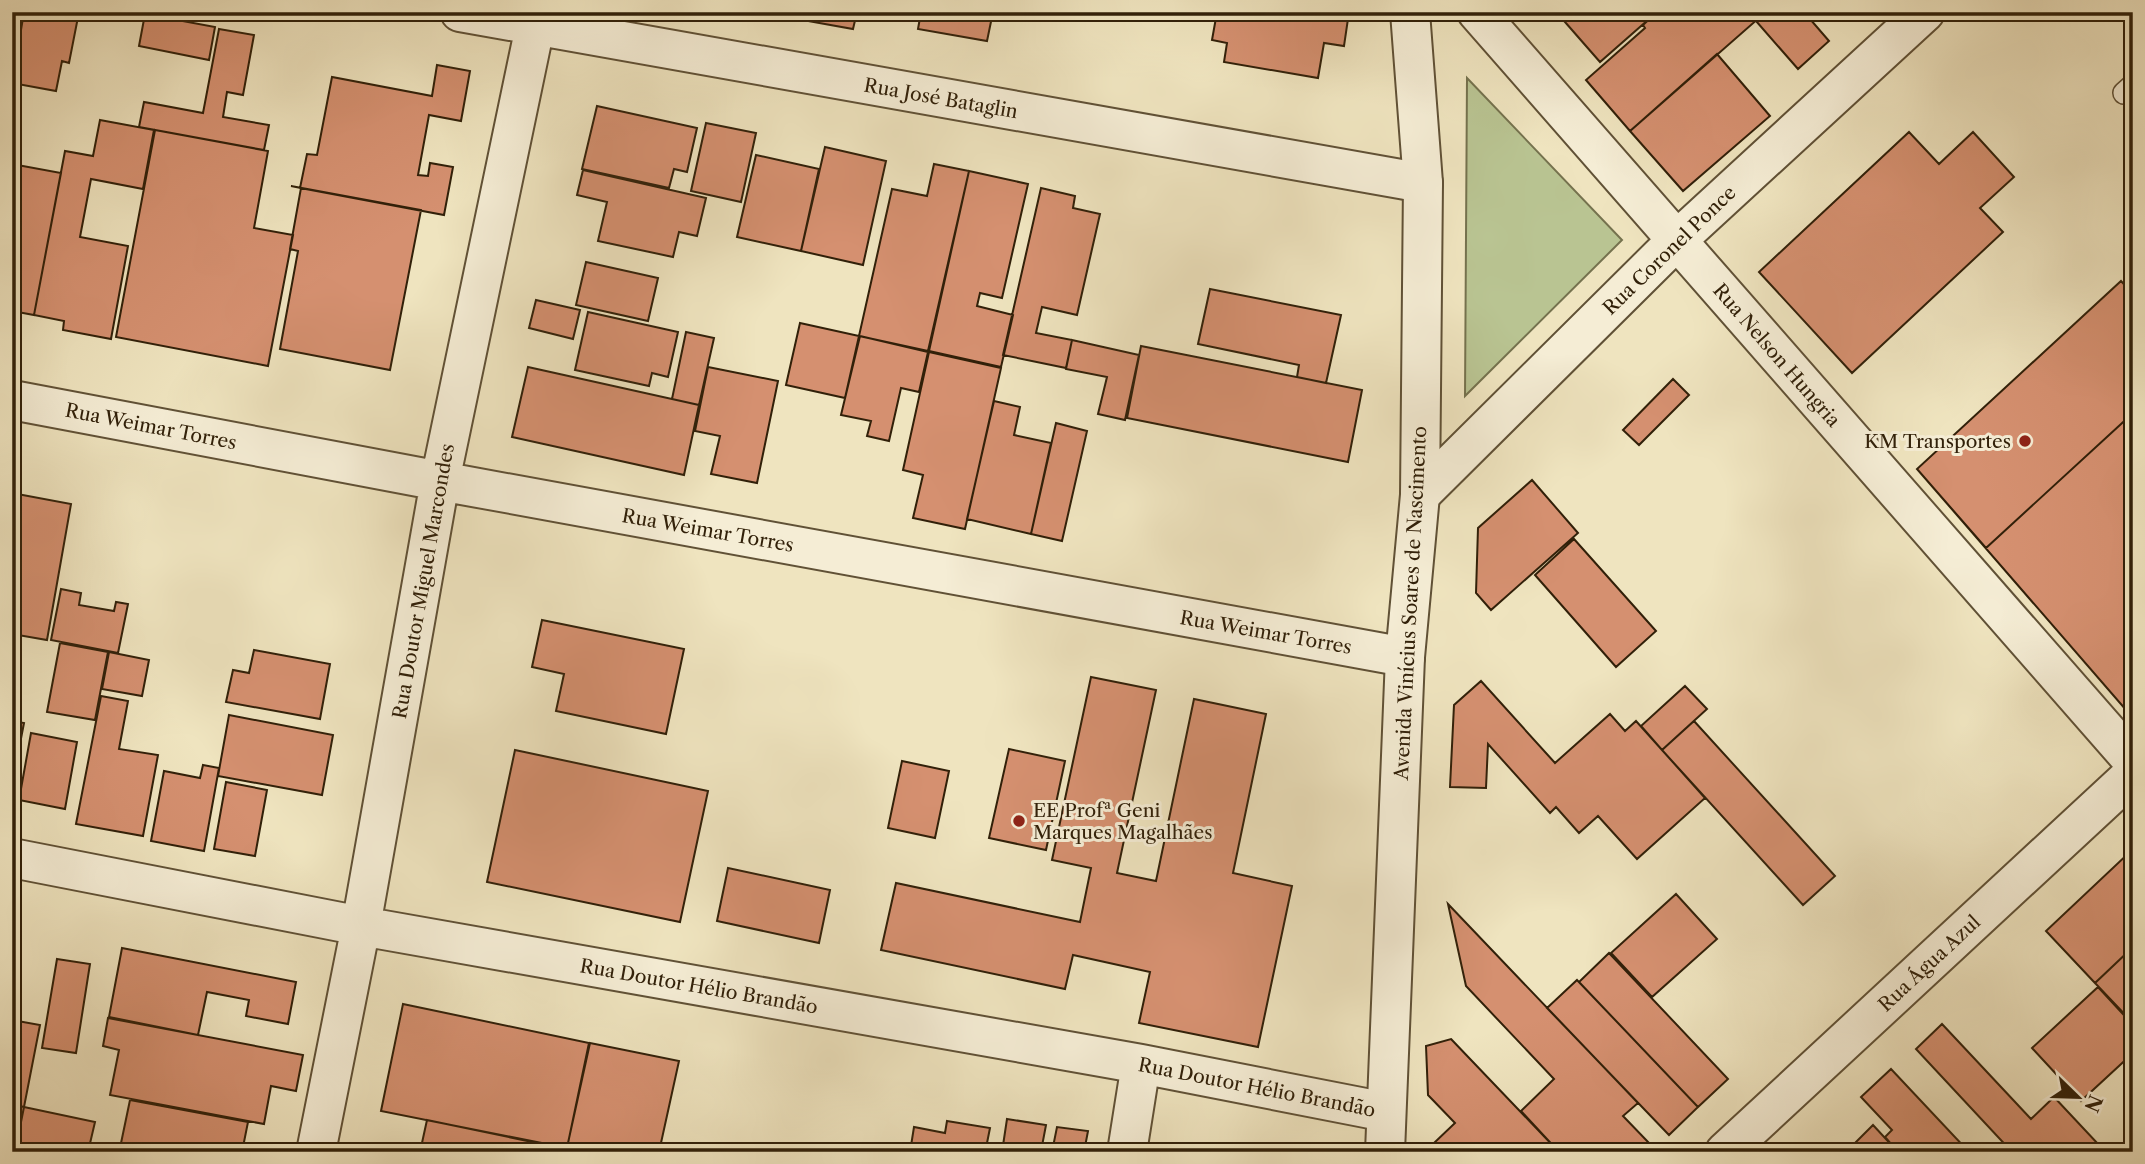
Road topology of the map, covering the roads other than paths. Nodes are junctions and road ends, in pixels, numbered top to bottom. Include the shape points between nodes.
1 (460, 12) edge
2 (1410, 12) edge
3 (1477, 12) edge
4 (1925, 12) edge
5 (537, 19) edge
6 (1423, 183) junction
7 (1677, 240) junction
8 (12, 400) edge
9 (440, 481) junction
10 (1420, 495) junction
11 (1405, 657) junction
12 (2133, 761) edge
13 (2133, 774) edge
14 (12, 858) edge
15 (361, 926) junction
16 (1141, 1064) junction
17 (1386, 1112) junction
18 (316, 1152) edge
19 (1126, 1152) edge
20 (1385, 1152) edge
21 (1725, 1152) edge

1 - 5 street, Rua José Bataglin
2 - 6 street, Avenida Vinícius Soares de Nascimento
3 - 7 street, Rua Nelson Hungria
4 - 7 street, Rua Coronel Ponce
5 - 6 street, Rua José Bataglin
5 - 9 street, Rua Doutor Miguel Marcondes
6 - 10 street, Avenida Vinícius Soares de Nascimento
7 - 10 street, Rua Coronel Ponce
7 - 12 street, Rua Nelson Hungria
8 - 9 street, Rua Weimar Torres
9 - 11 street, Rua Weimar Torres
9 - 15 street, Rua Doutor Miguel Marcondes
10 - 11 street, Avenida Vinícius Soares de Nascimento
11 - 17 street, Avenida Vinícius Soares de Nascimento
13 - 21 street, Rua Água Azul
14 - 15 street, Rua Doutor Hélio Brandão
15 - 16 street, Rua Doutor Hélio Brandão
15 - 18 street, Rua Doutor Miguel Marcondes
16 - 17 street, Rua Doutor Hélio Brandão
16 - 19 street
17 - 20 street, Avenida Vinícius Soares de Nascimento

